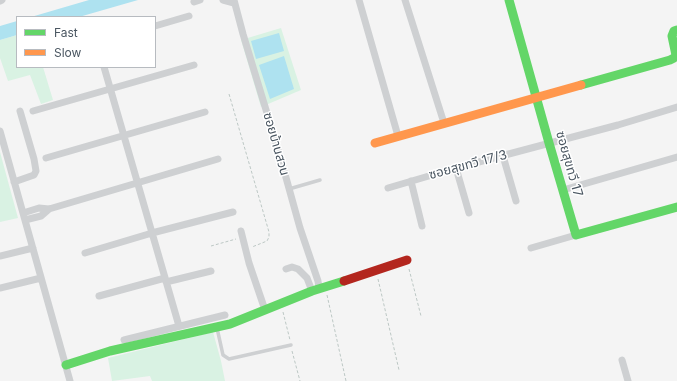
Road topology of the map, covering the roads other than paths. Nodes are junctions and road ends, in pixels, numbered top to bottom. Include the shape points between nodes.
1 (223, 0) edge
2 (359, 0) edge
3 (405, 0) edge
4 (509, 0) edge
5 (234, 2) edge
6 (189, 16) dead end
7 (156, 26) edge
8 (677, 30) edge
9 (194, 65) dead end
10 (104, 68) edge
11 (110, 89) junction
12 (536, 98) junction
13 (677, 107) edge
14 (20, 111) dead end
15 (33, 111) dead end
16 (205, 112) dead end
17 (444, 123) junction
18 (0, 131) edge
19 (124, 135) junction
20 (398, 136) junction
21 (375, 143) dead end
22 (549, 143) junction
23 (503, 156) junction
24 (677, 157) edge
25 (46, 158) dead end
26 (218, 159) dead end
27 (456, 168) junction
28 (320, 180) dead end
29 (14, 182) junction
30 (138, 182) junction
31 (411, 182) junction
32 (388, 188) dead end
33 (289, 189) junction
34 (563, 190) junction
35 (516, 201) dead end
36 (677, 207) edge
37 (50, 209) junction
38 (233, 212) dead end
39 (23, 213) junction
40 (469, 213) dead end
41 (25, 220) junction
42 (422, 226) dead end
43 (152, 233) junction
44 (242, 234) road end
45 (576, 235) junction
46 (33, 248) junction
47 (531, 248) dead end
48 (85, 253) dead end
49 (0, 256) edge
50 (407, 260) road end
51 (286, 269) dead end
52 (211, 271) dead end
53 (41, 278) junction
54 (166, 280) junction
55 (0, 288) edge
56 (318, 289) junction
57 (99, 296) dead end
58 (265, 310) junction
59 (225, 315) dead end
60 (179, 326) junction
61 (217, 327) junction
62 (124, 340) dead end
63 (291, 345) dead end
64 (622, 360) dead end
65 (66, 365) junction
66 (70, 381) edge
67 (628, 381) edge

1 - 5 street
2 - 20 street
3 - 17 street
4 - 12 street, ซอยสุขทวี 17
5 - 33 street, ซอยบ้านสวน
6 - 7 street
8 - 12 street via 672,36 676,55 674,58
9 - 11 street
10 - 11 street
11 - 15 street
11 - 19 street
12 - 17 street
12 - 22 street, ซอยสุขทวี 17
13 - 22 street, ซอยสุขทวี 17/3
14 - 29 street via 36,171 34,175
16 - 19 street
17 - 20 street
18 - 29 street
19 - 25 street
19 - 30 street
20 - 21 street
22 - 23 street, ซอยสุขทวี 17/3
22 - 34 street, ซอยสุขทวี 17
23 - 27 street, ซอยสุขทวี 17/3
23 - 35 street
24 - 34 street
26 - 30 street
27 - 31 street, ซอยสุขทวี 17/3
27 - 40 street
28 - 33 lane
29 - 39 street
30 - 37 street
30 - 43 street
31 - 32 street, ซอยสุขทวี 17/3
31 - 42 street
33 - 56 street, ซอยบ้านสวน via 318,281
34 - 45 street, ซอยสุขทวี 17
36 - 45 street
37 - 39 street via 39,208
37 - 41 street via 41,216
38 - 43 street
39 - 41 street
41 - 46 street
43 - 48 street
43 - 54 street
44 - 58 street
45 - 47 street
46 - 49 street
46 - 53 street
50 - 56 street
51 - 56 street via 298,269
52 - 54 street
53 - 55 street
53 - 65 street
54 - 57 street
54 - 60 street
56 - 58 street
58 - 61 street via 240,321
59 - 60 street
60 - 62 street
61 - 63 lane via 223,355 229,359
61 - 65 street via 110,351
64 - 67 street
65 - 66 street

